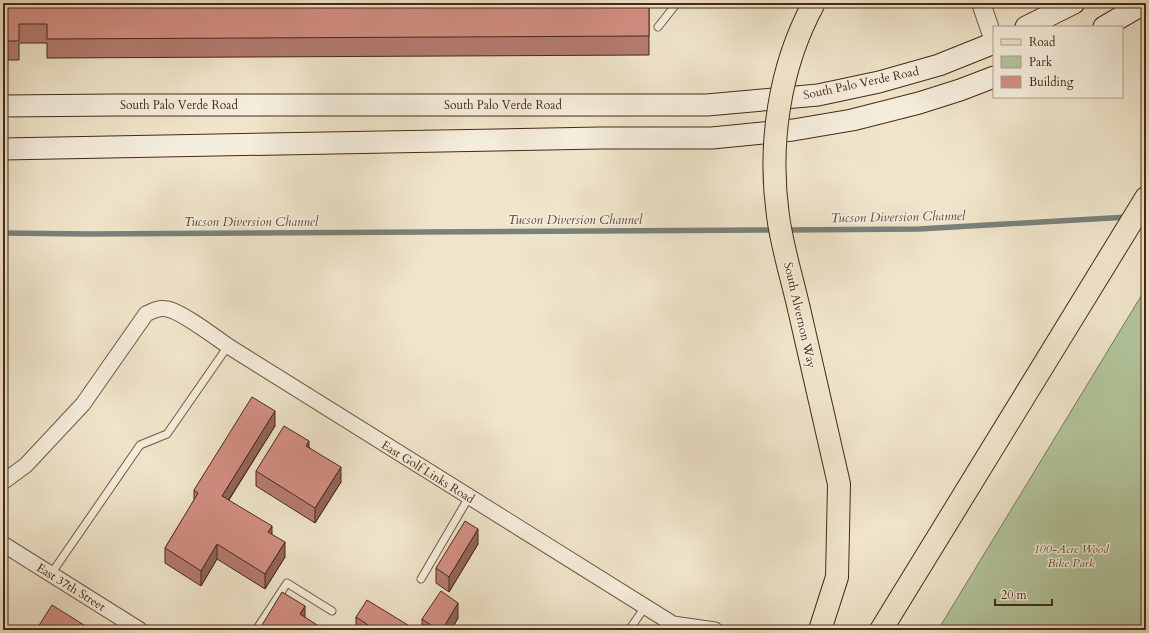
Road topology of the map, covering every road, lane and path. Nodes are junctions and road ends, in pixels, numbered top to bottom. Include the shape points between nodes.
1 (677, 3) edge
2 (814, 3) edge
3 (981, 3) edge
4 (1074, 3) edge
5 (1145, 3) edge
6 (1028, 26) edge
7 (1106, 26) edge
8 (658, 27) dead end
9 (993, 39) edge
10 (993, 42) edge
11 (993, 77) edge
12 (3, 106) edge
13 (3, 149) edge
14 (1146, 198) edge
15 (228, 346) junction
16 (3, 482) edge
17 (469, 497) junction
18 (3, 544) edge
19 (51, 574) junction
20 (421, 579) dead end
21 (645, 607) junction
22 (332, 611) dead end
23 (132, 628) edge
24 (256, 630) edge
25 (629, 630) edge
26 (715, 630) edge
27 (820, 630) edge
28 (881, 630) edge

1 - 8 lane
2 - 27 main road, South Alvernon Way, bridge via 796,44 785,78 777,118 775,185 778,218 839,484 837,577
3 - 9 street
4 - 6 main road
5 - 7 main road
10 - 12 main road, South Palo Verde Road via 939,65 879,82 818,95 707,106
11 - 13 main road via 919,103 852,120 793,130 712,138
14 - 28 main road
15 - 16 street, East Golf Links Road via 167,308 146,314 83,404 26,465
15 - 17 street, East Golf Links Road
15 - 19 lane via 167,434 140,445
17 - 20 lane
17 - 21 street, East Golf Links Road
18 - 19 street, East 37th Street
19 - 23 street, East 37th Street
21 - 25 lane
21 - 26 street, East Golf Links Road via 673,624
22 - 24 lane via 287,583

